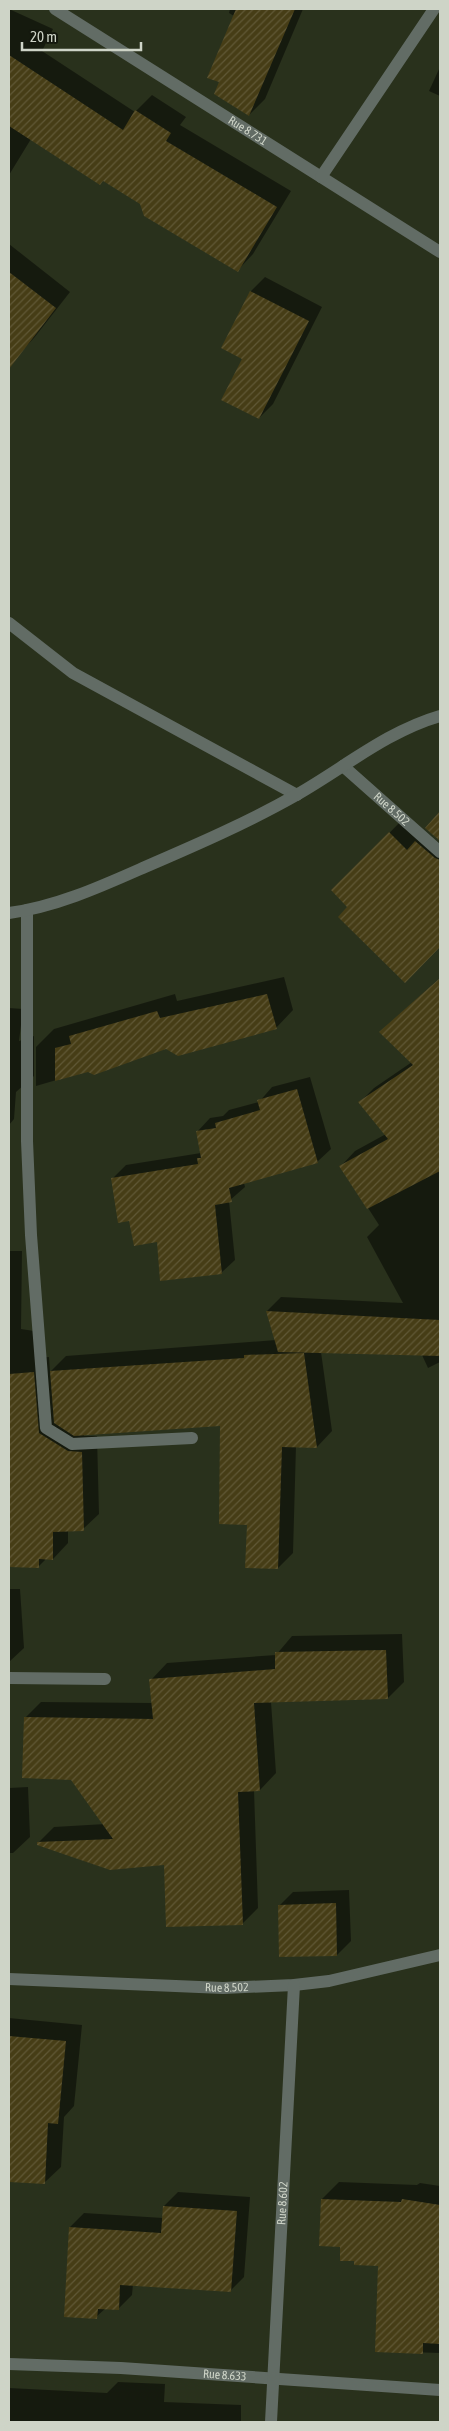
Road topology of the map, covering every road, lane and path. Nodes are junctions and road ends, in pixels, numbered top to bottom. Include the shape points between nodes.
1 (55, 9) edge
2 (434, 9) edge
3 (321, 177) junction
4 (440, 252) edge
5 (9, 623) edge
6 (440, 716) edge
7 (343, 766) junction
8 (297, 795) junction
9 (440, 852) edge
10 (27, 910) junction
11 (9, 912) edge
12 (192, 1438) dead end
13 (9, 1678) edge
14 (105, 1679) dead end
15 (440, 1956) edge
16 (9, 1979) edge
17 (294, 1985) junction
18 (9, 2364) edge
19 (273, 2378) junction
20 (440, 2390) edge
21 (271, 2422) edge

1 - 3 street, Rue 8.731
2 - 3 street
3 - 4 street, Rue 8.731
5 - 8 street via 73,673
6 - 7 street via 397,733
7 - 8 street
7 - 9 street, Rue 8.502
8 - 10 street via 198,845 97,888
10 - 11 street
10 - 12 street via 27,1141 46,1428 72,1444
13 - 14 street
15 - 17 street, Rue 8.502 via 329,1981
16 - 17 street, Rue 8.502 via 223,1988
17 - 19 street, Rue 8.602
18 - 19 street, Rue 8.633
19 - 20 street, Rue 8.633
19 - 21 street, Rue 8.602

